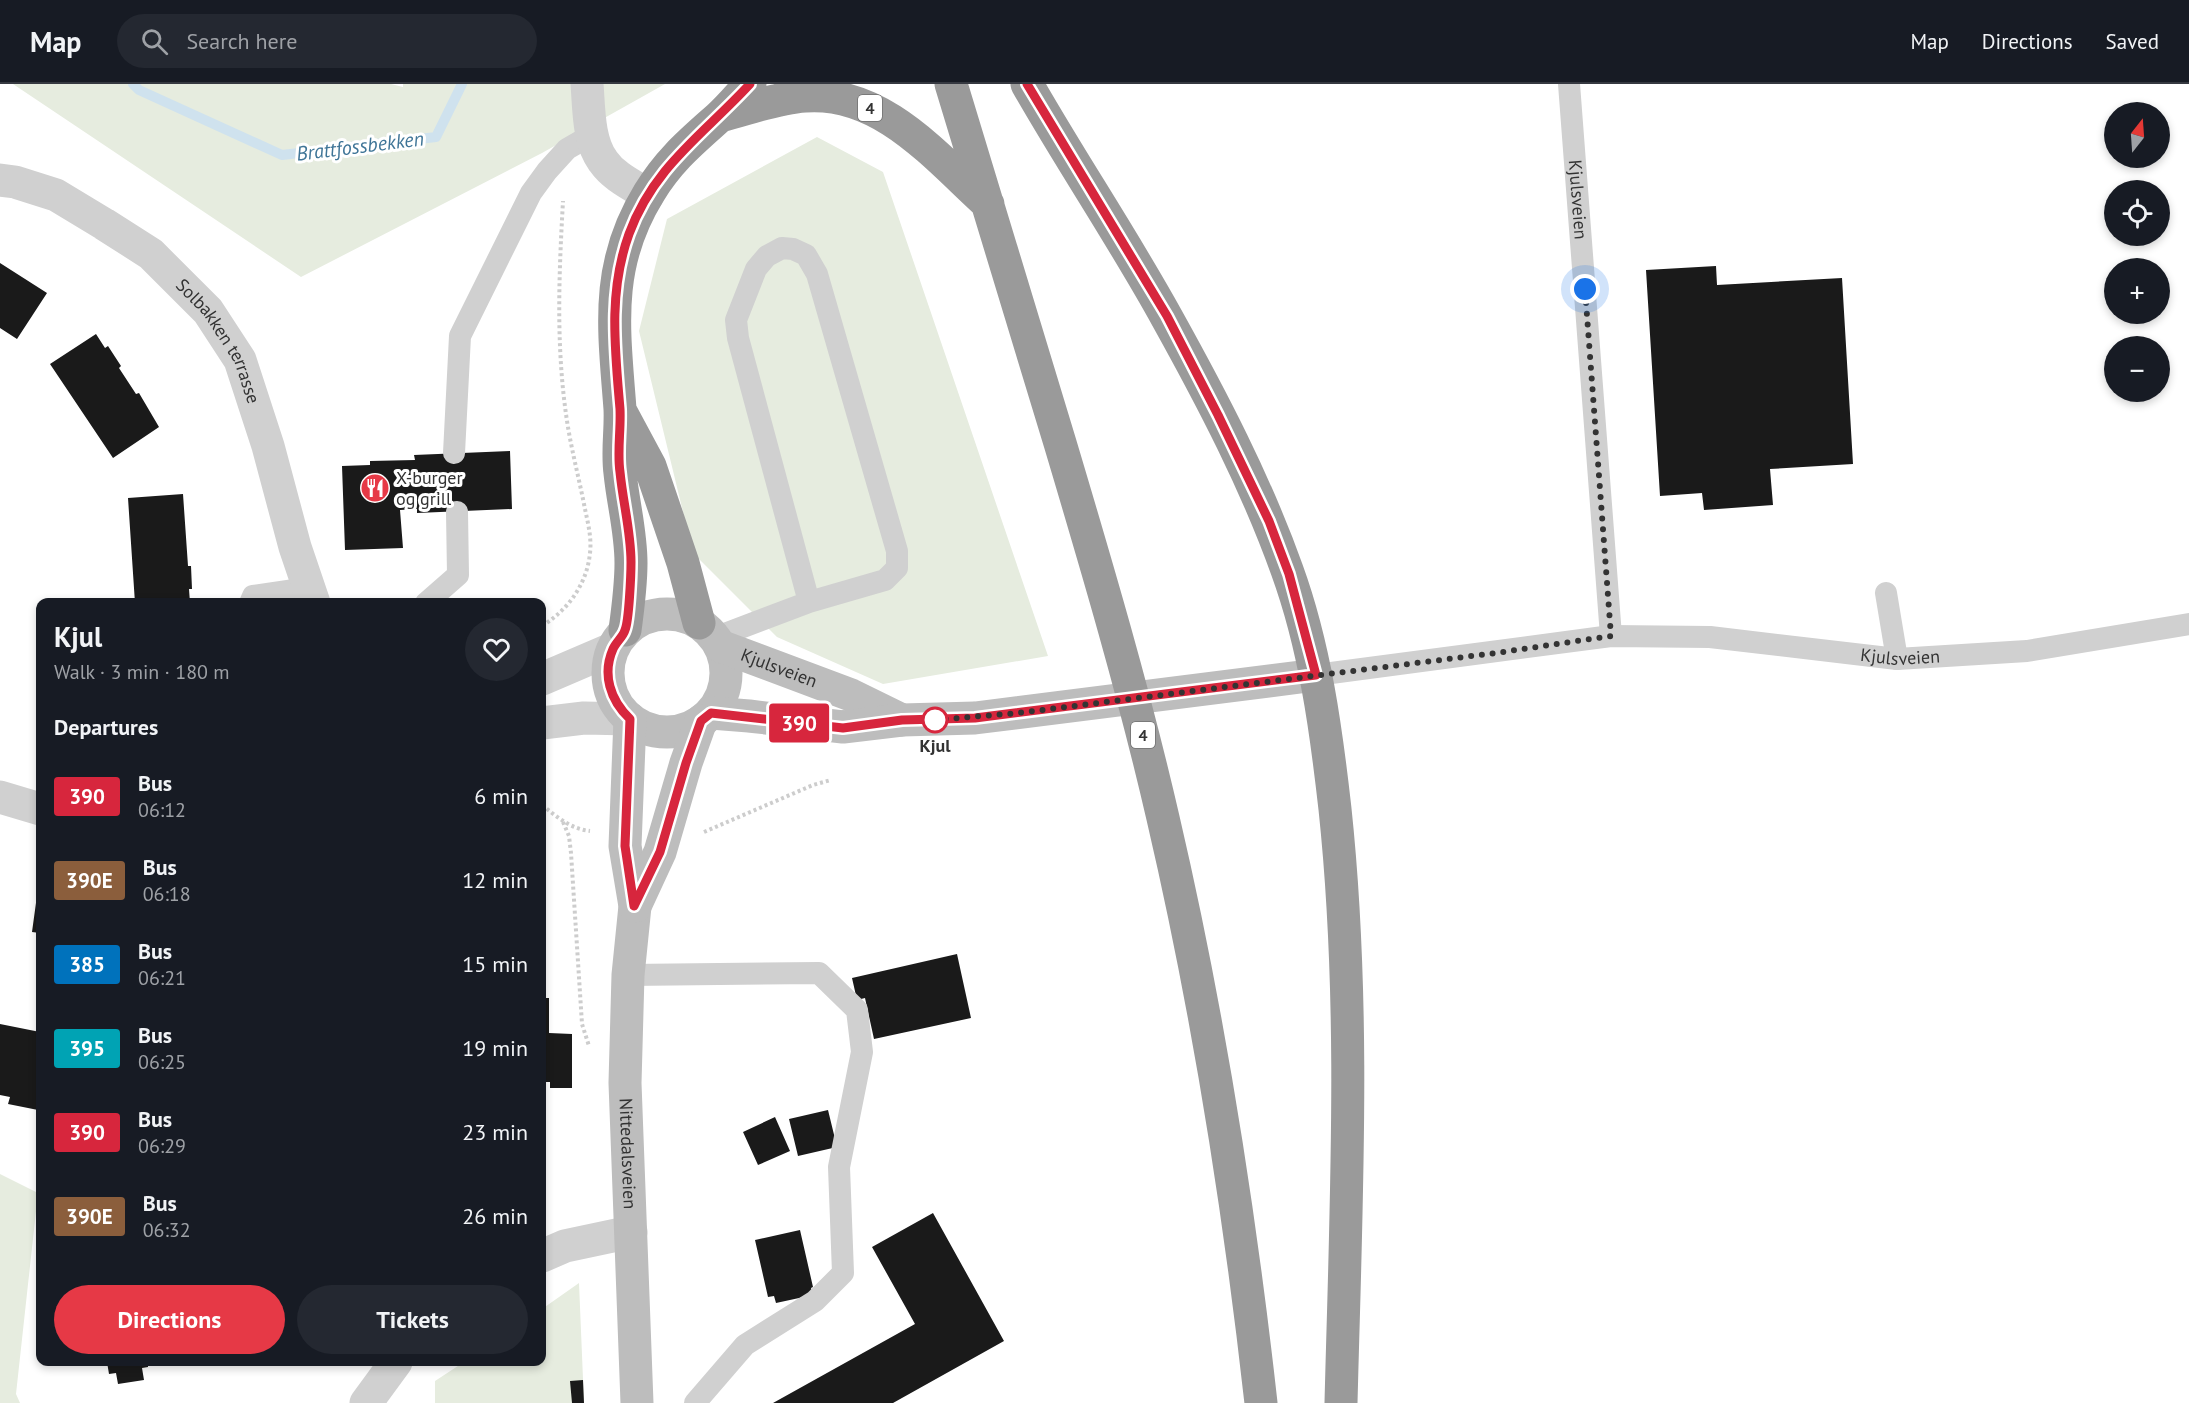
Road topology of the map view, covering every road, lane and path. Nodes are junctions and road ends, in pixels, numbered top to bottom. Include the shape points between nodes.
1 (587, 84) edge
2 (750, 84) edge
3 (951, 84) edge
4 (1027, 84) edge
5 (1569, 84) edge
6 (720, 116) junction
7 (580, 142) junction
8 (0, 180) edge
9 (648, 195) junction
10 (989, 205) junction
11 (620, 411) junction
12 (453, 453) dead end
13 (457, 512) dead end
14 (1886, 593) dead end
15 (311, 596) edge
16 (252, 598) edge
17 (432, 598) edge
18 (809, 602) junction
19 (546, 623) edge
20 (2189, 624) edge
21 (711, 636) junction
22 (1611, 636) junction
23 (619, 640) junction
24 (1897, 659) junction
25 (1316, 675) junction
26 (546, 677) edge
27 (706, 717) junction
28 (630, 719) junction
29 (902, 720) junction
30 (546, 723) edge
31 (831, 780) dead end
32 (0, 797) edge
33 (36, 808) edge
34 (546, 808) edge
35 (563, 822) junction
36 (594, 831) dead end
37 (695, 833) dead end
38 (634, 906) junction
39 (628, 975) junction
40 (625, 1083) junction
41 (631, 1232) junction
42 (546, 1254) edge
43 (394, 1366) edge
44 (373, 1400) edge
45 (637, 1403) edge
46 (695, 1403) edge
47 (1261, 1403) edge
48 (1341, 1403) edge

1 - 7 street via 589,109
2 - 6 highway, 4
3 - 10 highway, 4
4 - 25 highway via 1167,316 1218,415 1285,563
5 - 22 lane, Kjulsveien
6 - 9 highway, 4 via 676,155
6 - 10 highway, 4 via 806,96 858,103 908,131
7 - 9 street via 596,149 618,176
7 - 12 lane via 547,171 531,193 460,336
7 - 19 path via 558,295 559,338 567,422 590,531 590,552 587,570 568,605
8 - 15 street, Solbakken terrasse via 56,195 104,224 151,254 208,311 240,360
9 - 11 highway, 4 via 630,231 616,288 614,346
10 - 47 highway, 4 via 1123,660 1163,816 1210,1047
11 - 21 highway, 4 via 650,466
11 - 23 highway, 4 via 619,471 631,563
13 - 17 lane via 458,575
14 - 24 lane
15 - 16 lane
18 - 18 lane via 885,580 897,568 897,551 817,274 806,255 782,248 767,256 756,269 736,320
18 - 21 lane
20 - 24 lane, Kjulsveien via 2027,651
21 - 23 main road via 681,615 661,613 642,619
21 - 27 main road via 725,660 726,674 719,701
21 - 29 main road, Kjulsveien
22 - 24 lane, Kjulsveien via 1710,637
22 - 25 lane, Kjulsveien
23 - 26 street
23 - 28 main road via 608,666 608,684 614,700
25 - 29 main road, Kjulsveien via 975,718
25 - 48 highway via 1328,750 1346,938 1349,1110
27 - 28 main road via 673,732 643,727
27 - 29 main road, Kjulsveien via 843,728
27 - 38 main road, Nittedalsveien via 686,763 660,852
28 - 30 street
28 - 38 main road, Nittedalsveien via 625,846
31 - 37 path
32 - 33 street
34 - 35 path
35 - 36 path
35 - 40 path via 571,853 582,1024 601,1069
38 - 39 main road, Nittedalsveien
39 - 40 main road, Nittedalsveien
39 - 46 lane via 819,973 856,1010 862,1052 839,1167 843,1273 815,1301 746,1345
40 - 41 main road, Nittedalsveien
41 - 42 street via 565,1246
41 - 45 main road, Nittedalsveien
43 - 44 street

